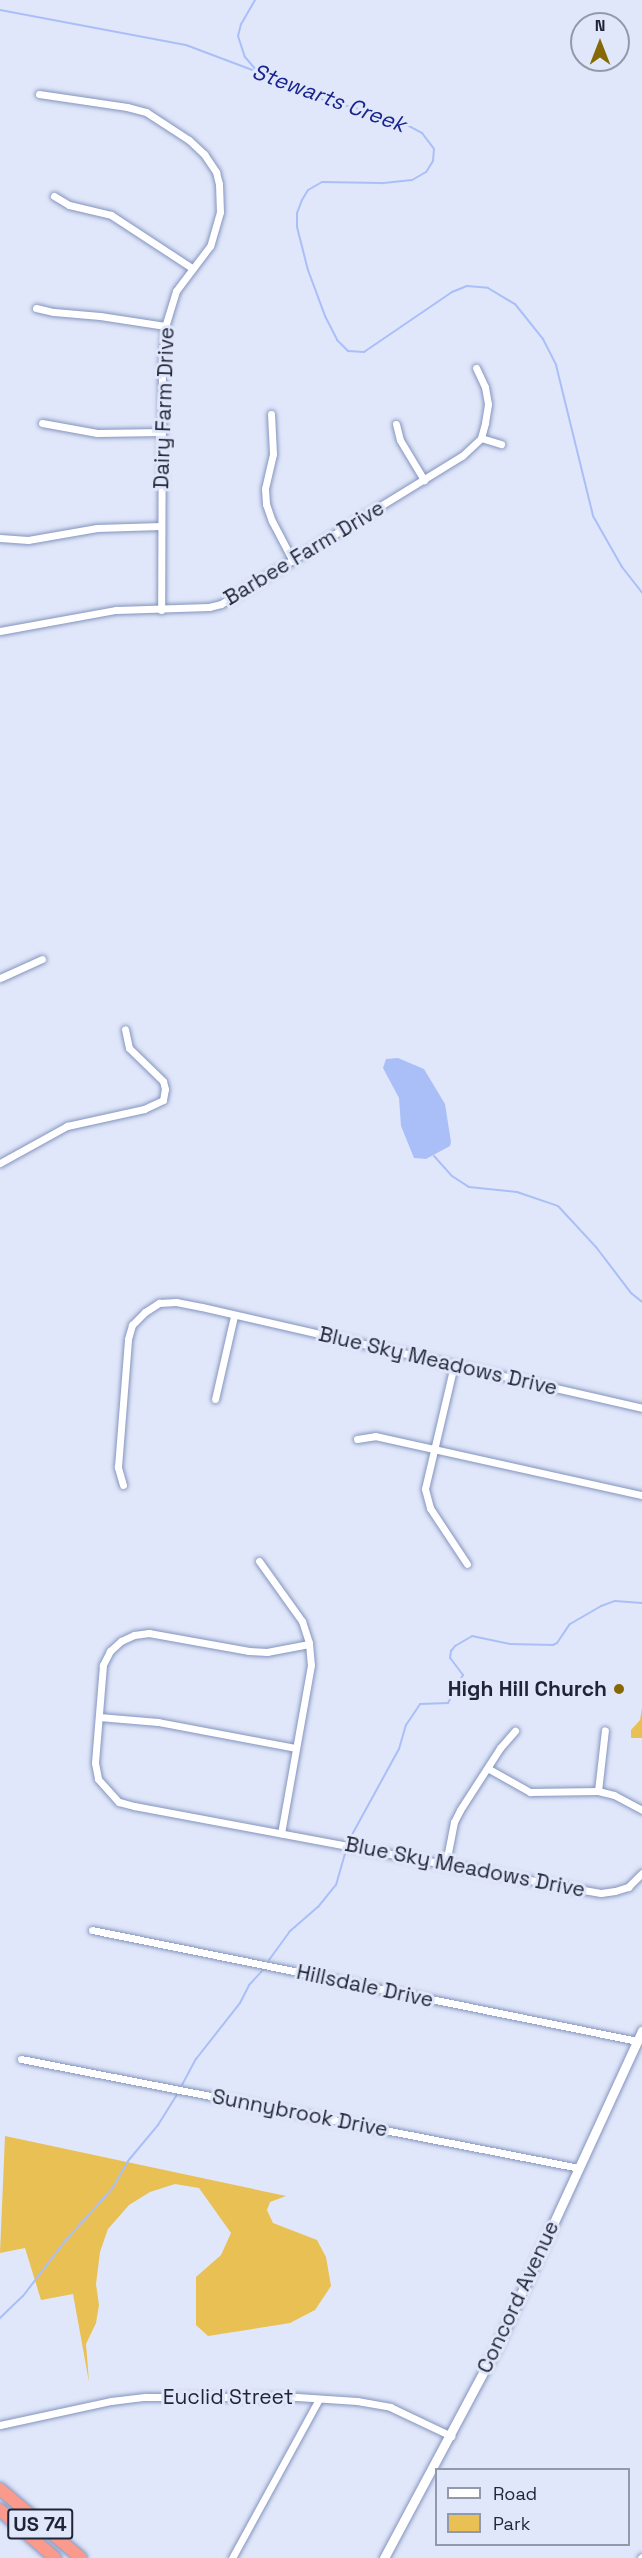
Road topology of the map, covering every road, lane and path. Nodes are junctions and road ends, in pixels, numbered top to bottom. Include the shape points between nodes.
1 (39, 94) dead end
2 (54, 196) dead end
3 (192, 268) junction
4 (36, 308) dead end
5 (165, 326) junction
6 (476, 368) dead end
7 (271, 414) dead end
8 (42, 423) dead end
9 (396, 424) dead end
10 (162, 432) junction
11 (481, 438) junction
12 (501, 444) dead end
13 (424, 480) junction
14 (161, 526) junction
15 (0, 538) edge
16 (293, 561) junction
17 (161, 610) junction
18 (0, 631) edge
19 (42, 959) dead end
20 (0, 978) edge
21 (125, 1029) dead end
22 (0, 1163) edge
23 (234, 1316) junction
24 (454, 1365) junction
25 (214, 1399) dead end
26 (642, 1408) edge
27 (357, 1439) dead end
28 (434, 1449) junction
29 (123, 1485) dead end
30 (642, 1495) edge
31 (259, 1561) dead end
32 (467, 1563) dead end
33 (309, 1644) junction
34 (99, 1717) junction
35 (605, 1730) dead end
36 (515, 1731) dead end
37 (296, 1748) junction
38 (489, 1769) junction
39 (598, 1791) junction
40 (642, 1810) edge
41 (281, 1833) junction
42 (446, 1863) junction
43 (642, 1873) edge
44 (92, 1930) dead end
45 (642, 2031) edge
46 (637, 2042) junction
47 (21, 2059) dead end
48 (579, 2168) junction
49 (319, 2399) junction
50 (0, 2425) edge
51 (451, 2436) junction
52 (0, 2489) edge
53 (1, 2512) edge
54 (55, 2558) edge
55 (81, 2558) edge
56 (232, 2558) edge
57 (384, 2558) edge

1 - 3 street, Dairy Farm Drive via 146,112 204,154 219,182 220,212 210,246
2 - 3 street via 69,206 111,215
3 - 5 street, Dairy Farm Drive via 172,298
4 - 5 street
5 - 10 street, Dairy Farm Drive
6 - 11 street via 488,404
7 - 16 street via 273,445 266,504
8 - 10 street via 97,433
9 - 13 street via 400,440
10 - 14 street, Dairy Farm Drive
11 - 12 street
11 - 13 street, Barbee Farm Drive via 453,463
13 - 16 street, Barbee Farm Drive
14 - 15 street via 97,528 28,540
14 - 17 street, Dairy Farm Drive
16 - 17 street, Barbee Farm Drive via 221,604
17 - 18 street, Barbee Farm Drive via 116,610
19 - 20 street
21 - 22 street via 129,1048 163,1081 163,1100 144,1109 67,1126
23 - 24 street, Blue Sky Meadows Drive
23 - 25 street
23 - 29 street, Blue Sky Meadows Drive via 176,1302 159,1304 132,1325 118,1467
24 - 26 street, Blue Sky Meadows Drive
24 - 28 street
27 - 28 street via 375,1436
28 - 30 street
28 - 32 street via 425,1490 430,1508
31 - 33 street via 302,1621
33 - 34 street, Blue Sky Meadows Drive via 267,1652 149,1633 134,1635 110,1651 103,1665
33 - 37 street via 311,1665
34 - 37 street via 158,1722
34 - 41 street, Blue Sky Meadows Drive via 95,1763 98,1779 119,1802
35 - 39 street
36 - 38 street
37 - 41 street
38 - 39 street via 530,1792
38 - 42 street via 454,1822
39 - 40 street
41 - 42 street, Blue Sky Meadows Drive
42 - 43 street, Blue Sky Meadows Drive via 601,1893 628,1887
44 - 46 street, Hillsdale Drive
45 - 46 street, Concord Avenue
46 - 48 street, Concord Avenue
47 - 48 street, Sunnybrook Drive
48 - 51 street, Concord Avenue
49 - 50 street, Euclid Street via 145,2397
49 - 51 street, Euclid Street via 390,2407
49 - 56 street
51 - 57 street, Concord Avenue
52 - 55 highway, US 74
53 - 54 highway, US 74

